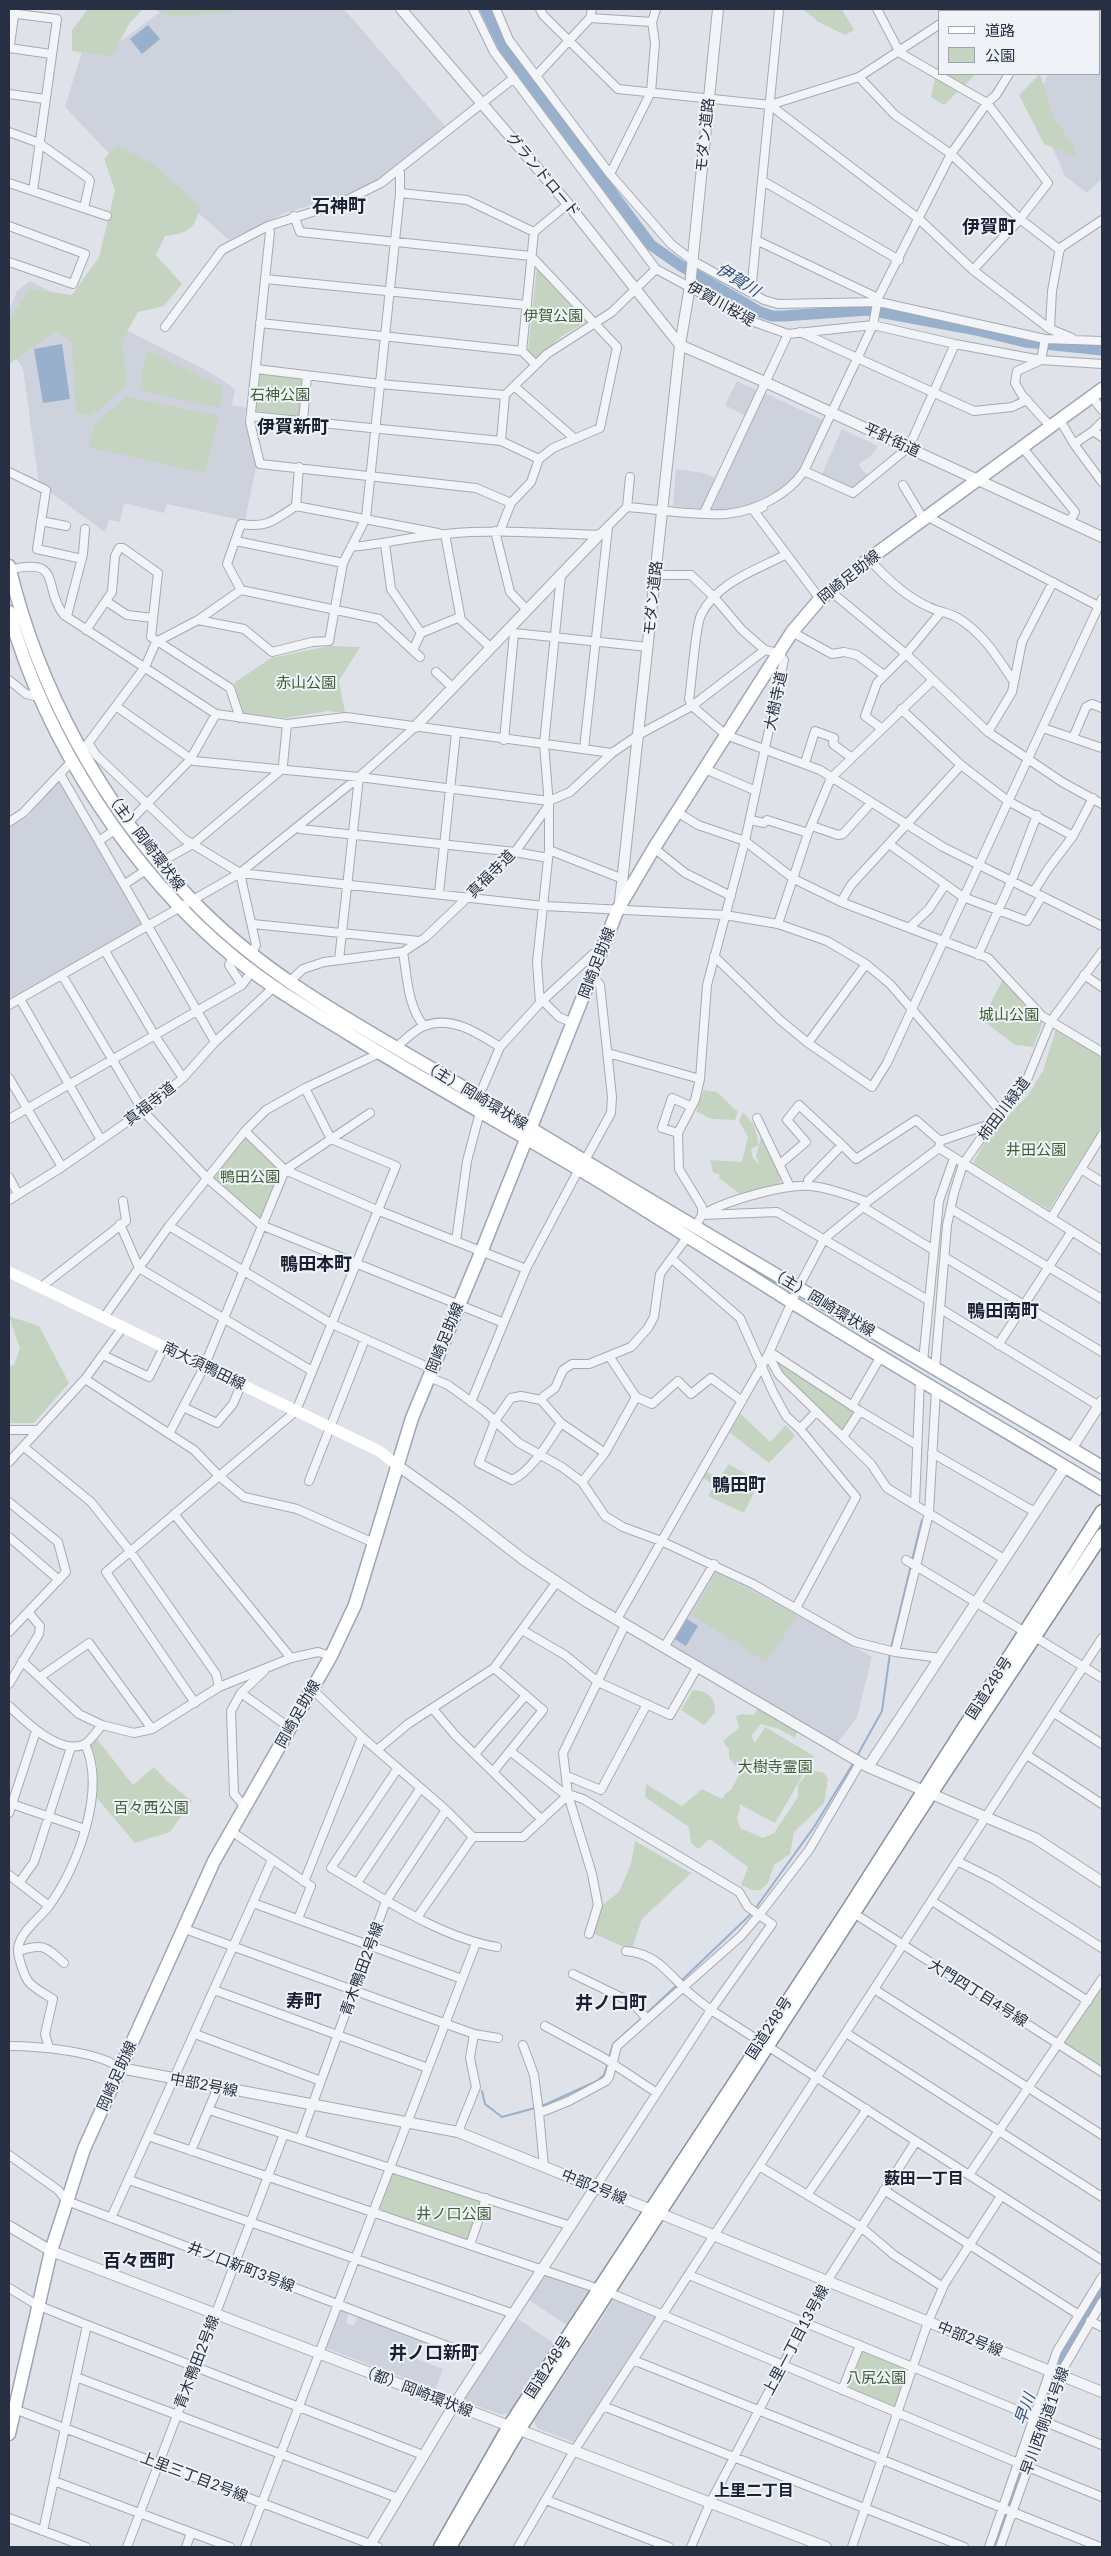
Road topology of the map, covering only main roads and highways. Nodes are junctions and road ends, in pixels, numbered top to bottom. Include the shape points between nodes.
1 (1097, 393) edge
2 (9, 568) edge
3 (9, 612) edge
4 (186, 903) junction
5 (528, 1133) junction
6 (692, 1231) junction
7 (9, 1272) edge
8 (397, 1465) junction
9 (1102, 1467) edge
10 (1102, 1489) edge
11 (1102, 1510) edge
12 (1102, 1535) edge
13 (1030, 1635) junction
14 (927, 1792) junction
15 (763, 2044) junction
16 (12, 2408) edge
17 (514, 2428) junction
18 (9, 2434) edge
19 (440, 2547) edge
20 (450, 2547) edge

1 - 5 main road, 岡崎足助線 via 869,559 825,595 792,632 618,909
2 - 4 main road, （主）岡崎環状線 via 45,677 128,823
3 - 4 main road, （主）岡崎環状線 via 39,697 72,760 146,870
4 - 5 main road, （主）岡崎環状線 via 331,1011 479,1096
4 - 5 main road, （主）岡崎環状線 via 234,957 274,988 480,1112
5 - 6 main road, （主）岡崎環状線
5 - 8 main road, 岡崎足助線 via 412,1418
6 - 9 main road, （主）岡崎環状線 via 798,1288
6 - 10 main road, （主）岡崎環状線 via 791,1302
7 - 8 main road, 南大須鴨田線 via 379,1451
8 - 16 main road, 岡崎足助線 via 355,1605 331,1656 214,1862 84,2149 51,2251
11 - 13 main road, 国道248号
12 - 13 main road, 国道248号
13 - 14 main road, 国道248号
14 - 15 main road, 国道248号
14 - 15 main road, 国道248号 via 854,1914
15 - 17 main road, 国道248号
16 - 18 main road, 岡崎足助線
17 - 19 main road, 国道248号
17 - 20 main road, 国道248号

